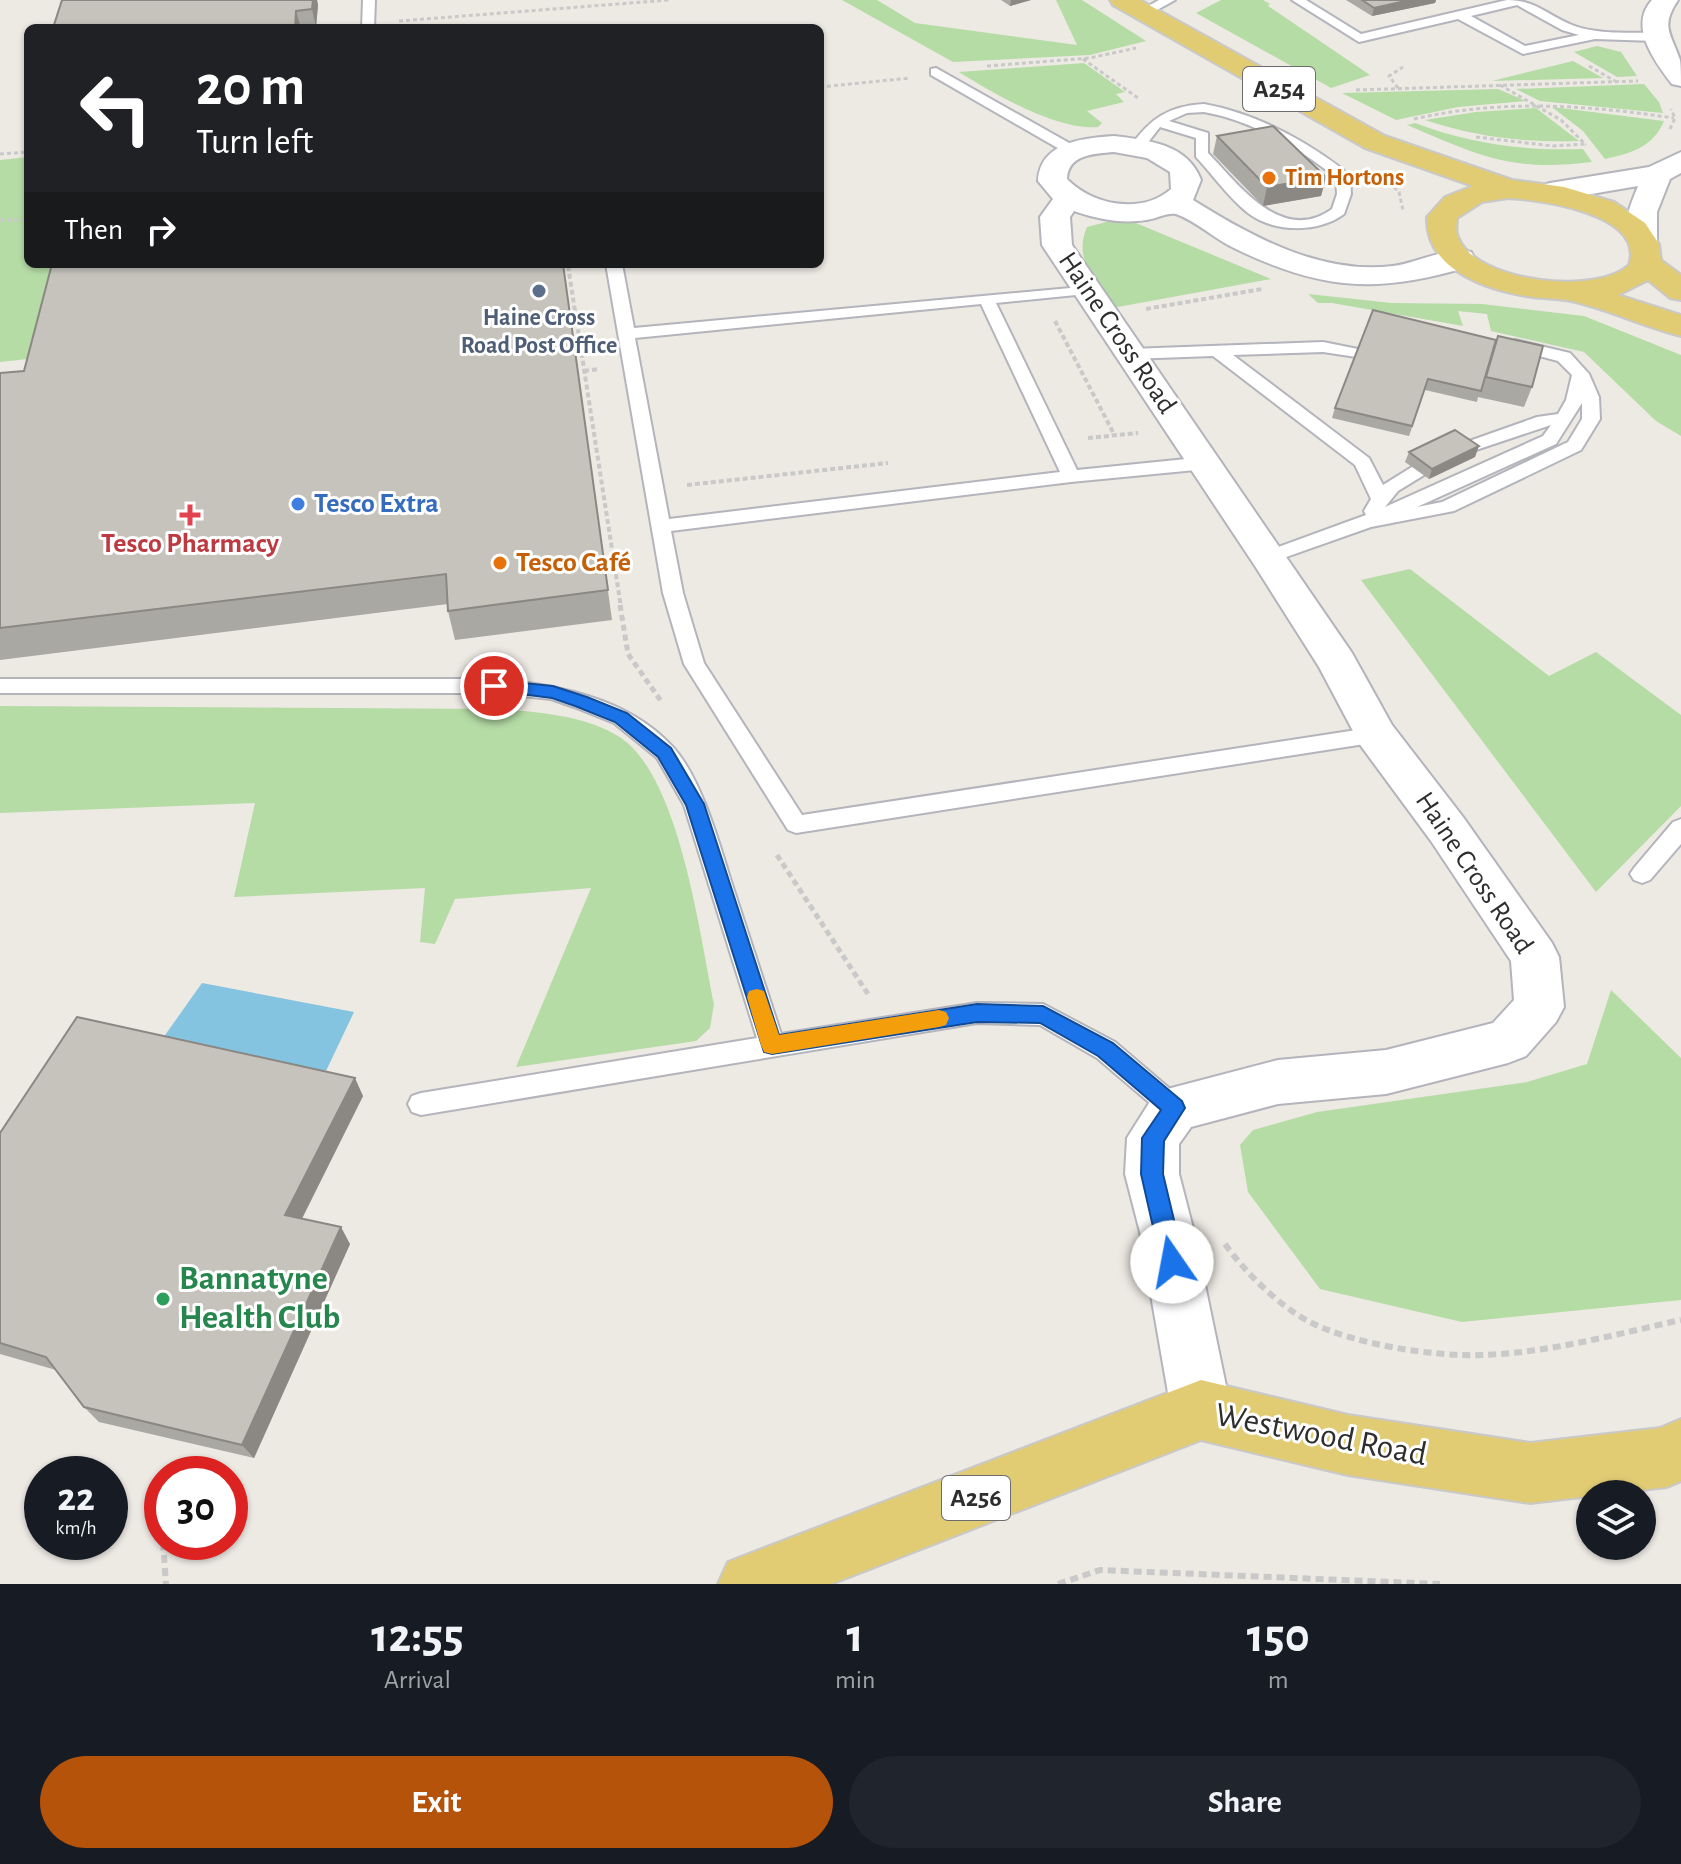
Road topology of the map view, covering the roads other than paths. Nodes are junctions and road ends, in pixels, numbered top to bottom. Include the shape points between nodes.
1 (369, 0) edge
2 (1169, 0) edge
3 (1298, 0) edge
4 (1442, 0) edge
5 (1518, 0) edge
6 (1666, 0) edge
7 (1133, 6) edge
8 (1465, 15) junction
9 (368, 24) edge
10 (1595, 35) junction
11 (1655, 37) junction
12 (930, 74) road end
13 (1681, 78) edge
14 (1157, 122) junction
15 (1285, 139) junction
16 (1375, 142) junction
17 (1137, 147) junction
18 (1073, 151) junction
19 (1669, 168) edge
20 (1508, 189) junction
21 (1550, 192) junction
22 (1424, 196) junction
23 (1069, 197) junction
24 (1175, 201) junction
25 (1342, 205) junction
26 (1644, 252) junction
27 (1460, 259) junction
28 (615, 268) edge
29 (1086, 289) junction
30 (1681, 291) edge
31 (1578, 292) junction
32 (987, 300) junction
33 (1681, 326) edge
34 (627, 334) junction
35 (1499, 341) edge
36 (1218, 352) junction
37 (1130, 354) junction
38 (1357, 354) edge
39 (1581, 374) junction
40 (1564, 418) junction
41 (1194, 447) junction
42 (1464, 449) edge
43 (1418, 471) edge
44 (1071, 476) junction
45 (1380, 498) junction
46 (1367, 522) junction
47 (661, 526) junction
48 (1269, 557) junction
49 (0, 686) edge
50 (1376, 735) junction
51 (1681, 828) edge
52 (1642, 874) dead end
53 (772, 1045) junction
54 (421, 1104) dead end
55 (1174, 1108) junction
56 (1201, 1410) junction
57 (1676, 1461) edge
58 (750, 1584) edge

1 - 9 lane
2 - 7 lane
3 - 8 lane via 1359,38
4 - 8 lane
5 - 8 lane
5 - 10 lane via 1566,27
6 - 11 street via 1657,9
7 - 16 main road, A254
8 - 10 lane via 1523,50
10 - 11 lane
11 - 13 street
12 - 18 lane
14 - 15 lane via 1197,106 1225,110
14 - 17 lane
14 - 25 lane via 1203,136 1201,154 1263,215 1314,222 1334,216
15 - 25 lane
15 - 25 lane via 1343,177
16 - 20 main road, A254
16 - 22 main road, A254
17 - 18 street
17 - 24 street via 1158,152 1185,172 1185,192
18 - 23 street via 1051,172 1052,181
19 - 21 street
19 - 26 street via 1642,212
20 - 21 main road, A254
20 - 22 main road, A254 via 1457,201
21 - 26 main road, A254 via 1601,208 1625,222
22 - 27 main road, A254 via 1443,238
23 - 24 street via 1123,211
23 - 29 street, Haine Cross Road via 1055,217 1054,232
24 - 27 street via 1253,244 1337,274 1391,276
26 - 30 main road, A254
26 - 31 main road via 1634,278
27 - 31 main road via 1517,285
28 - 34 lane
29 - 32 lane
29 - 37 street, Haine Cross Road
31 - 33 main road
32 - 34 lane
32 - 44 lane
34 - 47 lane
35 - 39 lane via 1564,357
36 - 37 lane
36 - 38 lane via 1323,347
36 - 45 lane via 1363,462
37 - 41 street, Haine Cross Road
39 - 40 lane
39 - 46 lane via 1591,419 1575,446 1447,507
40 - 42 lane
40 - 46 lane via 1550,440
41 - 44 lane
41 - 48 street, Haine Cross Road
43 - 45 lane
44 - 47 lane
45 - 46 lane
46 - 48 lane
47 - 50 lane via 694,664 796,824
48 - 50 street, Haine Cross Road via 1338,663
49 - 53 lane via 494,686 553,692 621,718 665,752 695,804
50 - 55 street, Haine Cross Road via 1535,957 1539,1007 1508,1041 1386,1072 1278,1082
51 - 52 lane
53 - 54 lane
53 - 55 lane via 977,1013 1043,1015 1106,1050
55 - 56 street via 1153,1138 1152,1174
56 - 57 main road, Westwood Road via 1348,1445 1530,1473
56 - 58 main road, Westwood Road / A256

